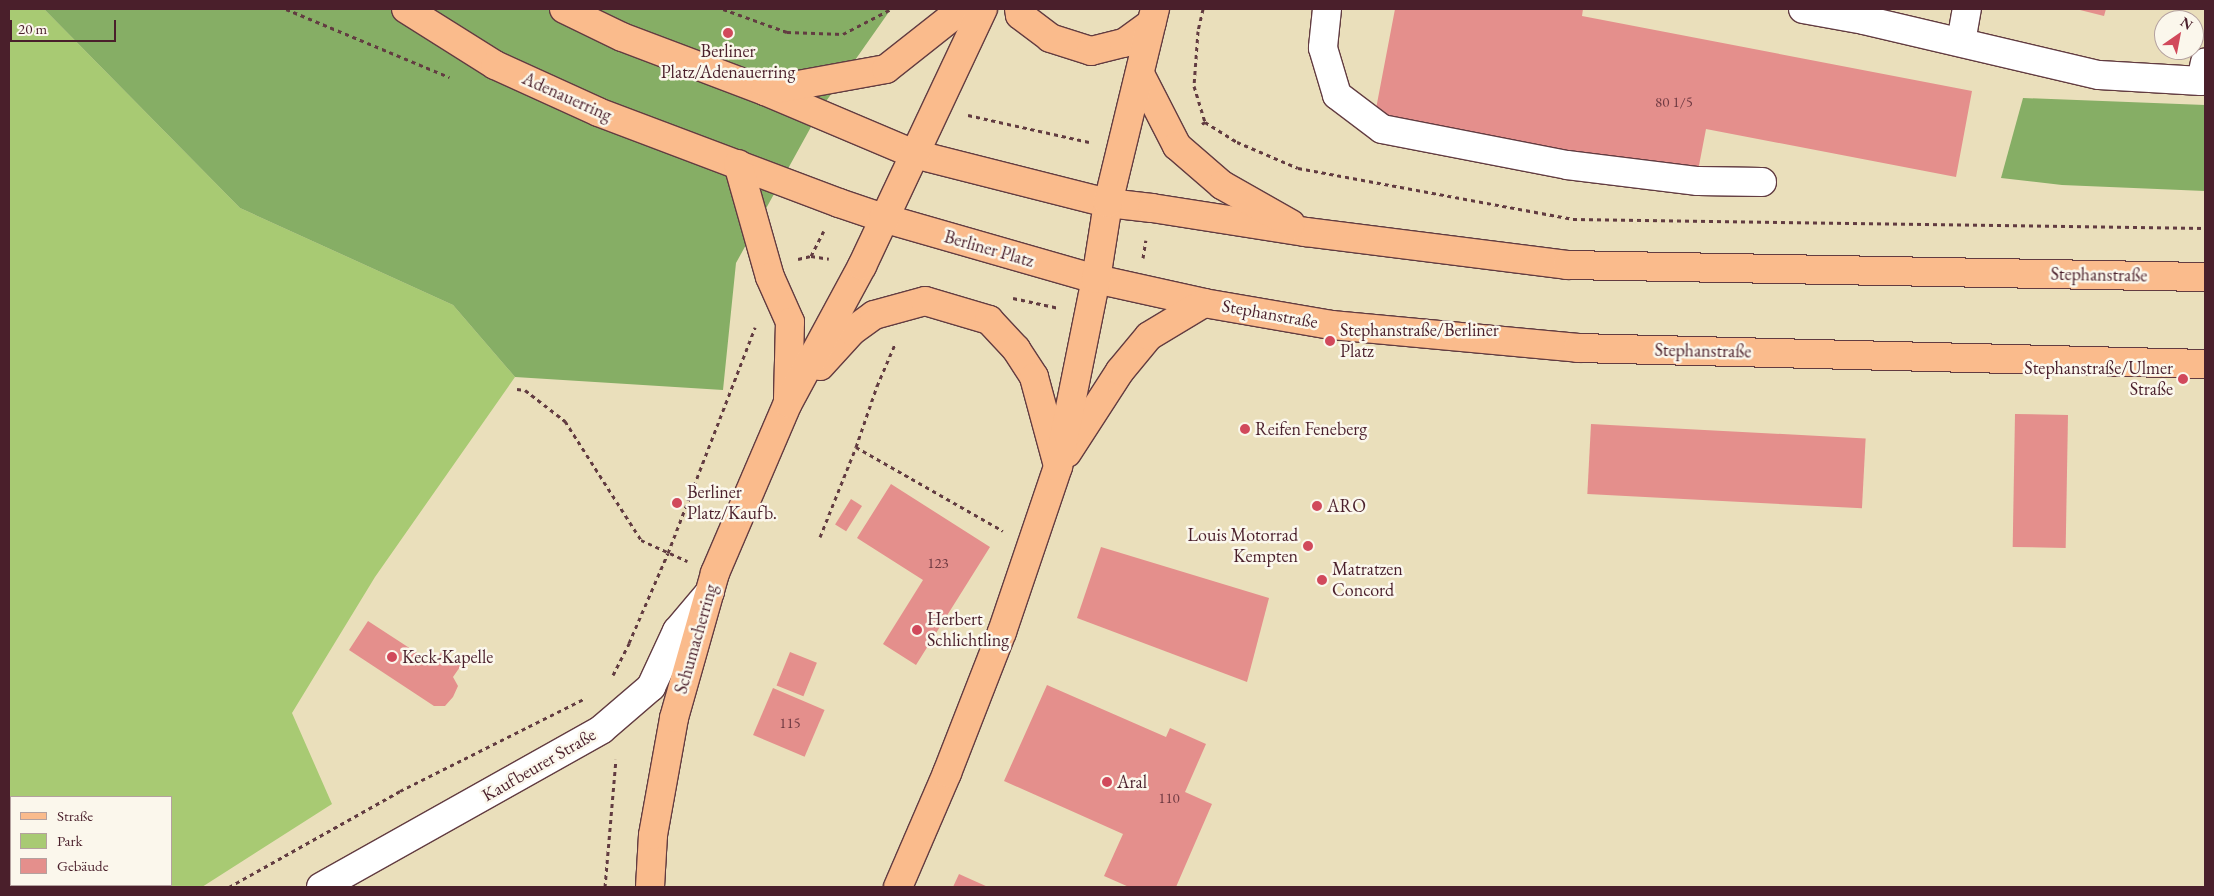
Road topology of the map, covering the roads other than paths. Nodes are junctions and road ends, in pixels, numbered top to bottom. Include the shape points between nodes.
1 (406, 9) edge
2 (564, 9) edge
3 (962, 9) edge
4 (983, 9) edge
5 (1019, 9) edge
6 (1327, 9) edge
7 (1807, 9) edge
8 (1968, 9) edge
9 (1154, 16) edge
10 (1960, 42) junction
11 (2205, 62) edge
12 (1140, 74) junction
13 (765, 92) junction
14 (914, 154) junction
15 (738, 164) junction
16 (1762, 182) dead end
17 (1108, 204) junction
18 (883, 218) junction
19 (1306, 232) junction
20 (2205, 277) edge
21 (1096, 279) junction
22 (1204, 303) junction
23 (2205, 364) edge
24 (788, 403) junction
25 (1058, 466) junction
26 (712, 582) junction
27 (321, 887) edge
28 (650, 887) edge
29 (898, 887) edge

1 - 15 main road, Adenauerring via 495,65 598,112
2 - 13 main road via 622,37
3 - 13 main road via 886,69
4 - 14 main road
5 - 9 main road via 1020,15 1050,38 1091,51 1124,43
6 - 16 street via 1323,48 1337,95 1382,129 1566,165 1698,181
7 - 10 street
8 - 10 street
9 - 12 main road
10 - 11 street via 2099,75 2201,81
12 - 17 main road
12 - 19 main road via 1177,146 1222,185
13 - 14 main road
14 - 17 main road
14 - 18 main road
15 - 18 main road, Berliner Platz
15 - 24 main road via 770,277 790,322
17 - 19 main road
17 - 21 main road
18 - 21 main road, Berliner Platz
18 - 24 main road via 862,266
19 - 20 main road, Stephanstraße via 1567,265
21 - 22 main road, Berliner Platz
21 - 25 main road
22 - 23 main road, Stephanstraße via 1332,325 1578,348
22 - 25 main road via 1149,336 1120,371
24 - 25 main road via 852,331 874,315 925,301 989,320 1016,349 1034,377
24 - 26 main road, Schumacherring
25 - 29 main road via 1032,548 976,700
26 - 27 street, Kaufbeurer Straße via 676,630 651,687 602,729
26 - 28 main road, Schumacherring via 674,718 653,836

